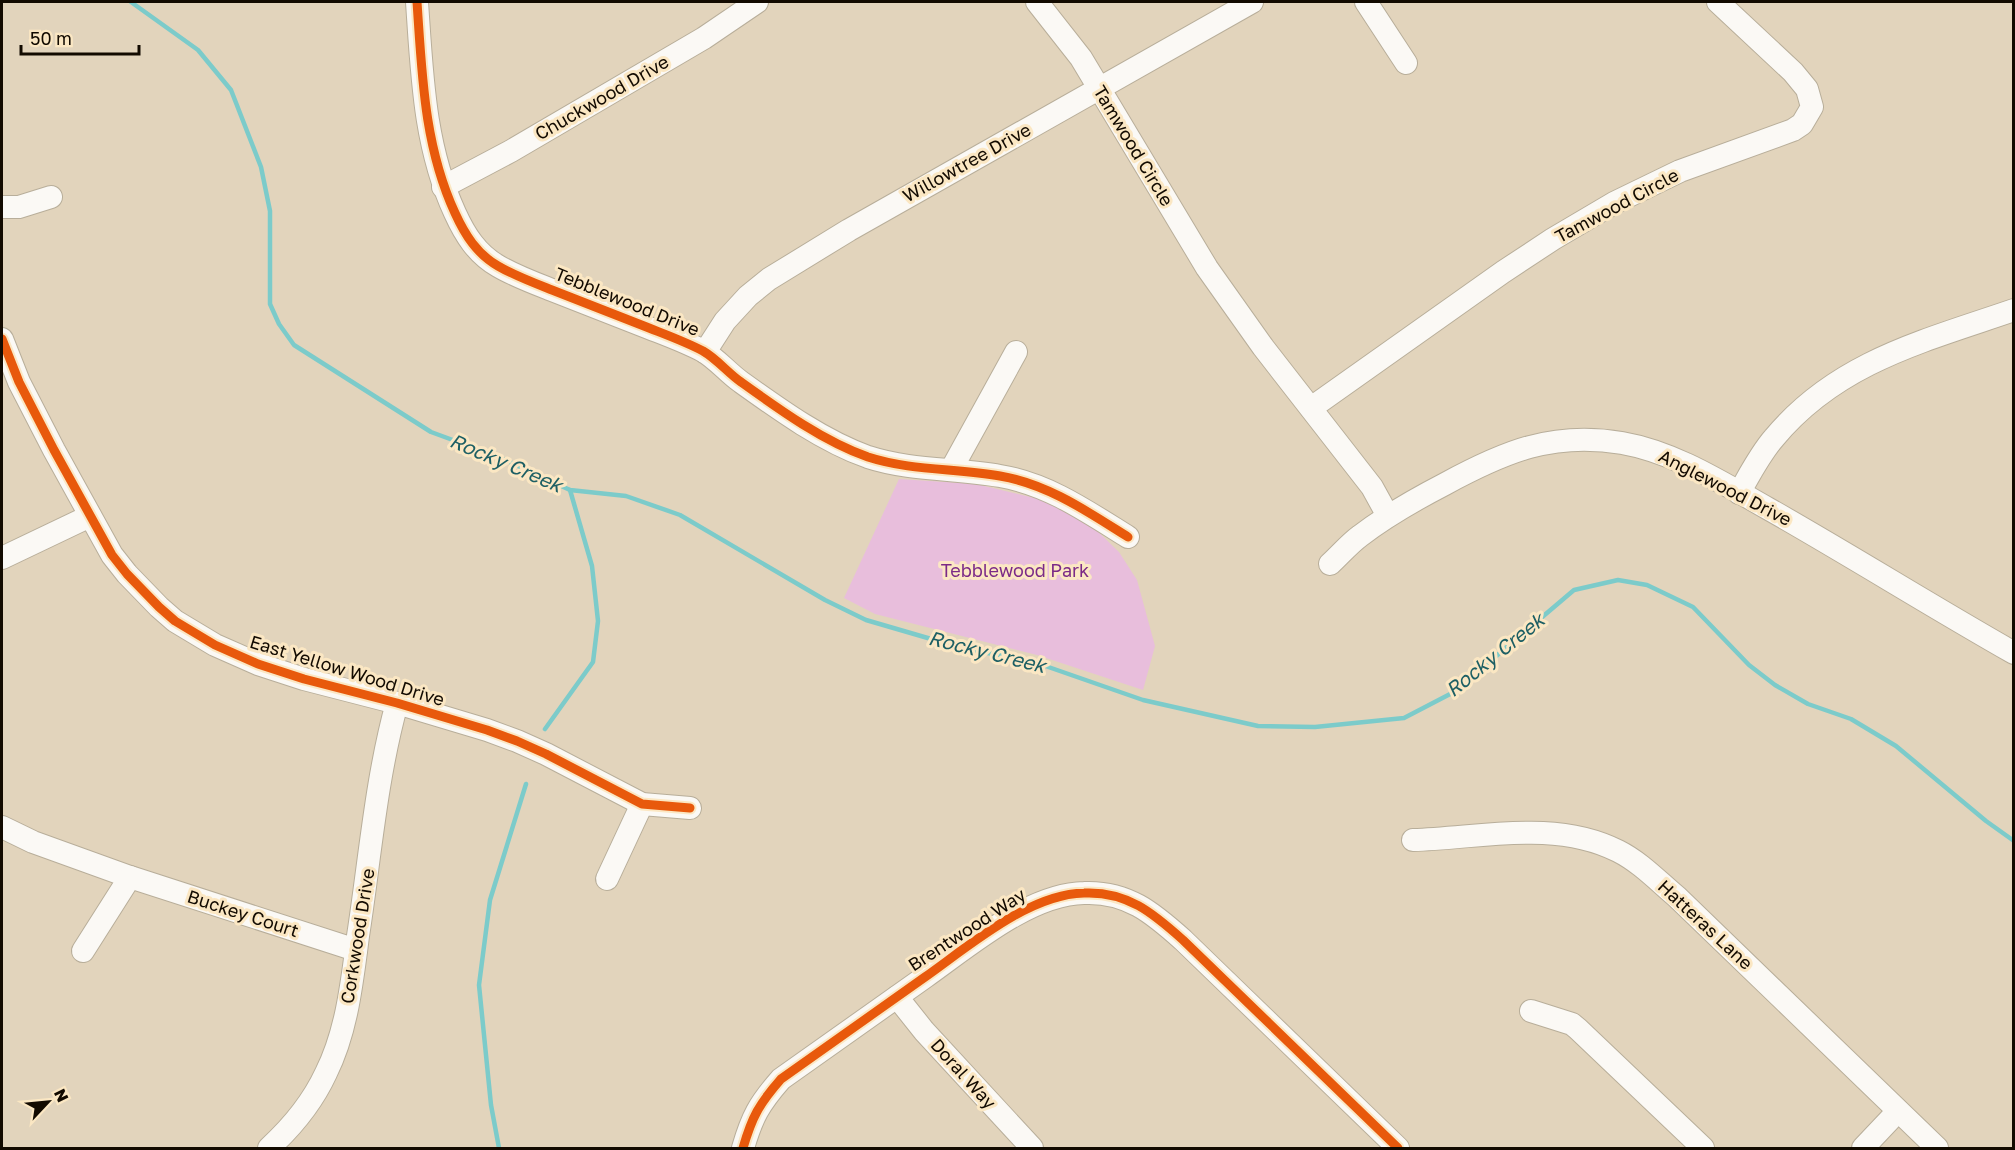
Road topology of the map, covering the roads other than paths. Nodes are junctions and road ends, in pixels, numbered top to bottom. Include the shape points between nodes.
1 (417, 2) edge
2 (757, 2) edge
3 (1037, 2) edge
4 (1252, 2) edge
5 (1366, 2) edge
6 (1718, 2) edge
7 (1406, 63) dead end
8 (1099, 88) junction
9 (443, 187) junction
10 (51, 197) dead end
11 (2, 207) edge
12 (2013, 310) edge
13 (2, 339) edge
14 (705, 352) junction
15 (1016, 352) dead end
16 (1311, 408) junction
17 (951, 470) junction
18 (1739, 493) junction
19 (90, 516) junction
20 (1388, 516) junction
21 (1128, 537) dead end
22 (2, 558) edge
23 (1330, 564) dead end
24 (2013, 651) edge
25 (396, 703) junction
26 (642, 804) junction
27 (690, 808) dead end
28 (2, 827) edge
29 (1413, 840) dead end
30 (130, 877) junction
31 (607, 879) dead end
32 (356, 950) junction
33 (83, 951) dead end
34 (897, 997) junction
35 (1532, 1011) dead end
36 (1898, 1111) junction
37 (269, 1149) edge
38 (743, 1149) edge
39 (1032, 1149) edge
40 (1398, 1149) edge
41 (1703, 1149) edge
42 (1863, 1149) edge
43 (1937, 1149) edge

1 - 9 street, Tebblewood Drive via 427,121
2 - 9 street, Chuckwood Drive via 704,38
3 - 8 street, Tamwood Circle
4 - 8 street, Willowtree Drive
5 - 7 street
6 - 16 street, Tamwood Circle via 1807,89 1812,107 1802,124 1680,171 1614,203 1503,272
8 - 14 street, Willowtree Drive via 769,279 725,321
8 - 16 street, Tamwood Circle via 1207,268
9 - 14 street, Tebblewood Drive via 471,242 499,267
10 - 11 street via 19,207
12 - 18 street via 1902,349 1839,380 1773,439
13 - 19 street, East Yellow Wood Drive via 19,382
14 - 17 street, Tebblewood Drive via 739,381 845,447 894,464
15 - 17 street
16 - 20 street, Tamwood Circle via 1372,487
17 - 21 street, Tebblewood Drive via 999,475 1036,485
18 - 20 street, Anglewood Drive via 1649,450 1621,443 1568,440 1508,453
18 - 24 street, Anglewood Drive
19 - 22 street
19 - 25 street, East Yellow Wood Drive via 127,574 186,628 258,664
20 - 23 street, Anglewood Drive
25 - 26 street, East Yellow Wood Drive via 517,741
25 - 32 street, Corkwood Drive
26 - 27 street, East Yellow Wood Drive
26 - 31 street
28 - 30 street, Buckey Court
29 - 36 street, Hatteras Lane via 1538,832 1580,837 1620,852 1677,897
30 - 32 street, Buckey Court
30 - 33 street
32 - 37 street, Corkwood Drive via 346,1013 328,1070 308,1104
34 - 38 street, Brentwood Way via 781,1079 756,1110
34 - 39 street, Doral Way
34 - 40 street, Brentwood Way via 986,934 1040,902 1082,892 1114,896 1152,913 1183,940
35 - 41 street via 1572,1024
36 - 42 street
36 - 43 street, Hatteras Lane

